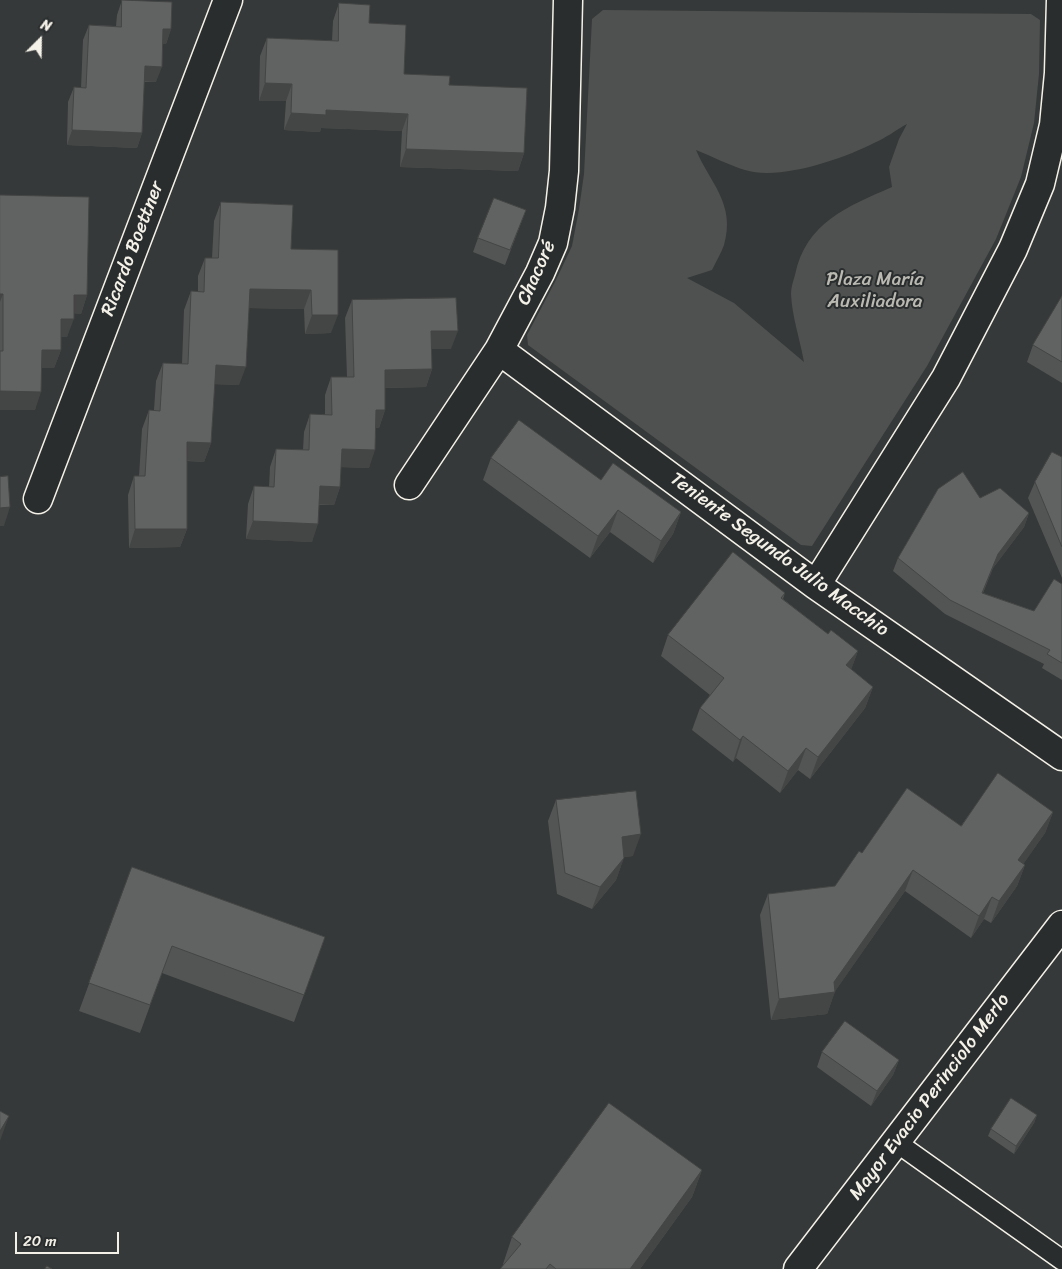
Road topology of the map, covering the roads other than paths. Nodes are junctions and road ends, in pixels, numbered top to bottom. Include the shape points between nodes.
1 (228, 0) edge
2 (568, 0) edge
3 (1061, 0) edge
4 (499, 350) junction
5 (409, 485) dead end
6 (38, 499) dead end
7 (816, 585) junction
8 (1062, 756) edge
9 (1062, 925) edge
10 (896, 1142) junction
11 (1062, 1260) edge
12 (798, 1269) edge

1 - 6 street, Ricardo Boettner
2 - 4 street, Chacoré via 564,171 560,208 543,266
3 - 7 street via 1054,125 1040,184 1013,249 946,378
4 - 5 street, Chacoré
4 - 7 street, Teniente Segundo Julio Macchio
7 - 8 street, Teniente Segundo Julio Macchio
9 - 10 street, Mayor Evacio Perinciolo Merlo
10 - 11 lane
10 - 12 street, Mayor Evacio Perinciolo Merlo

